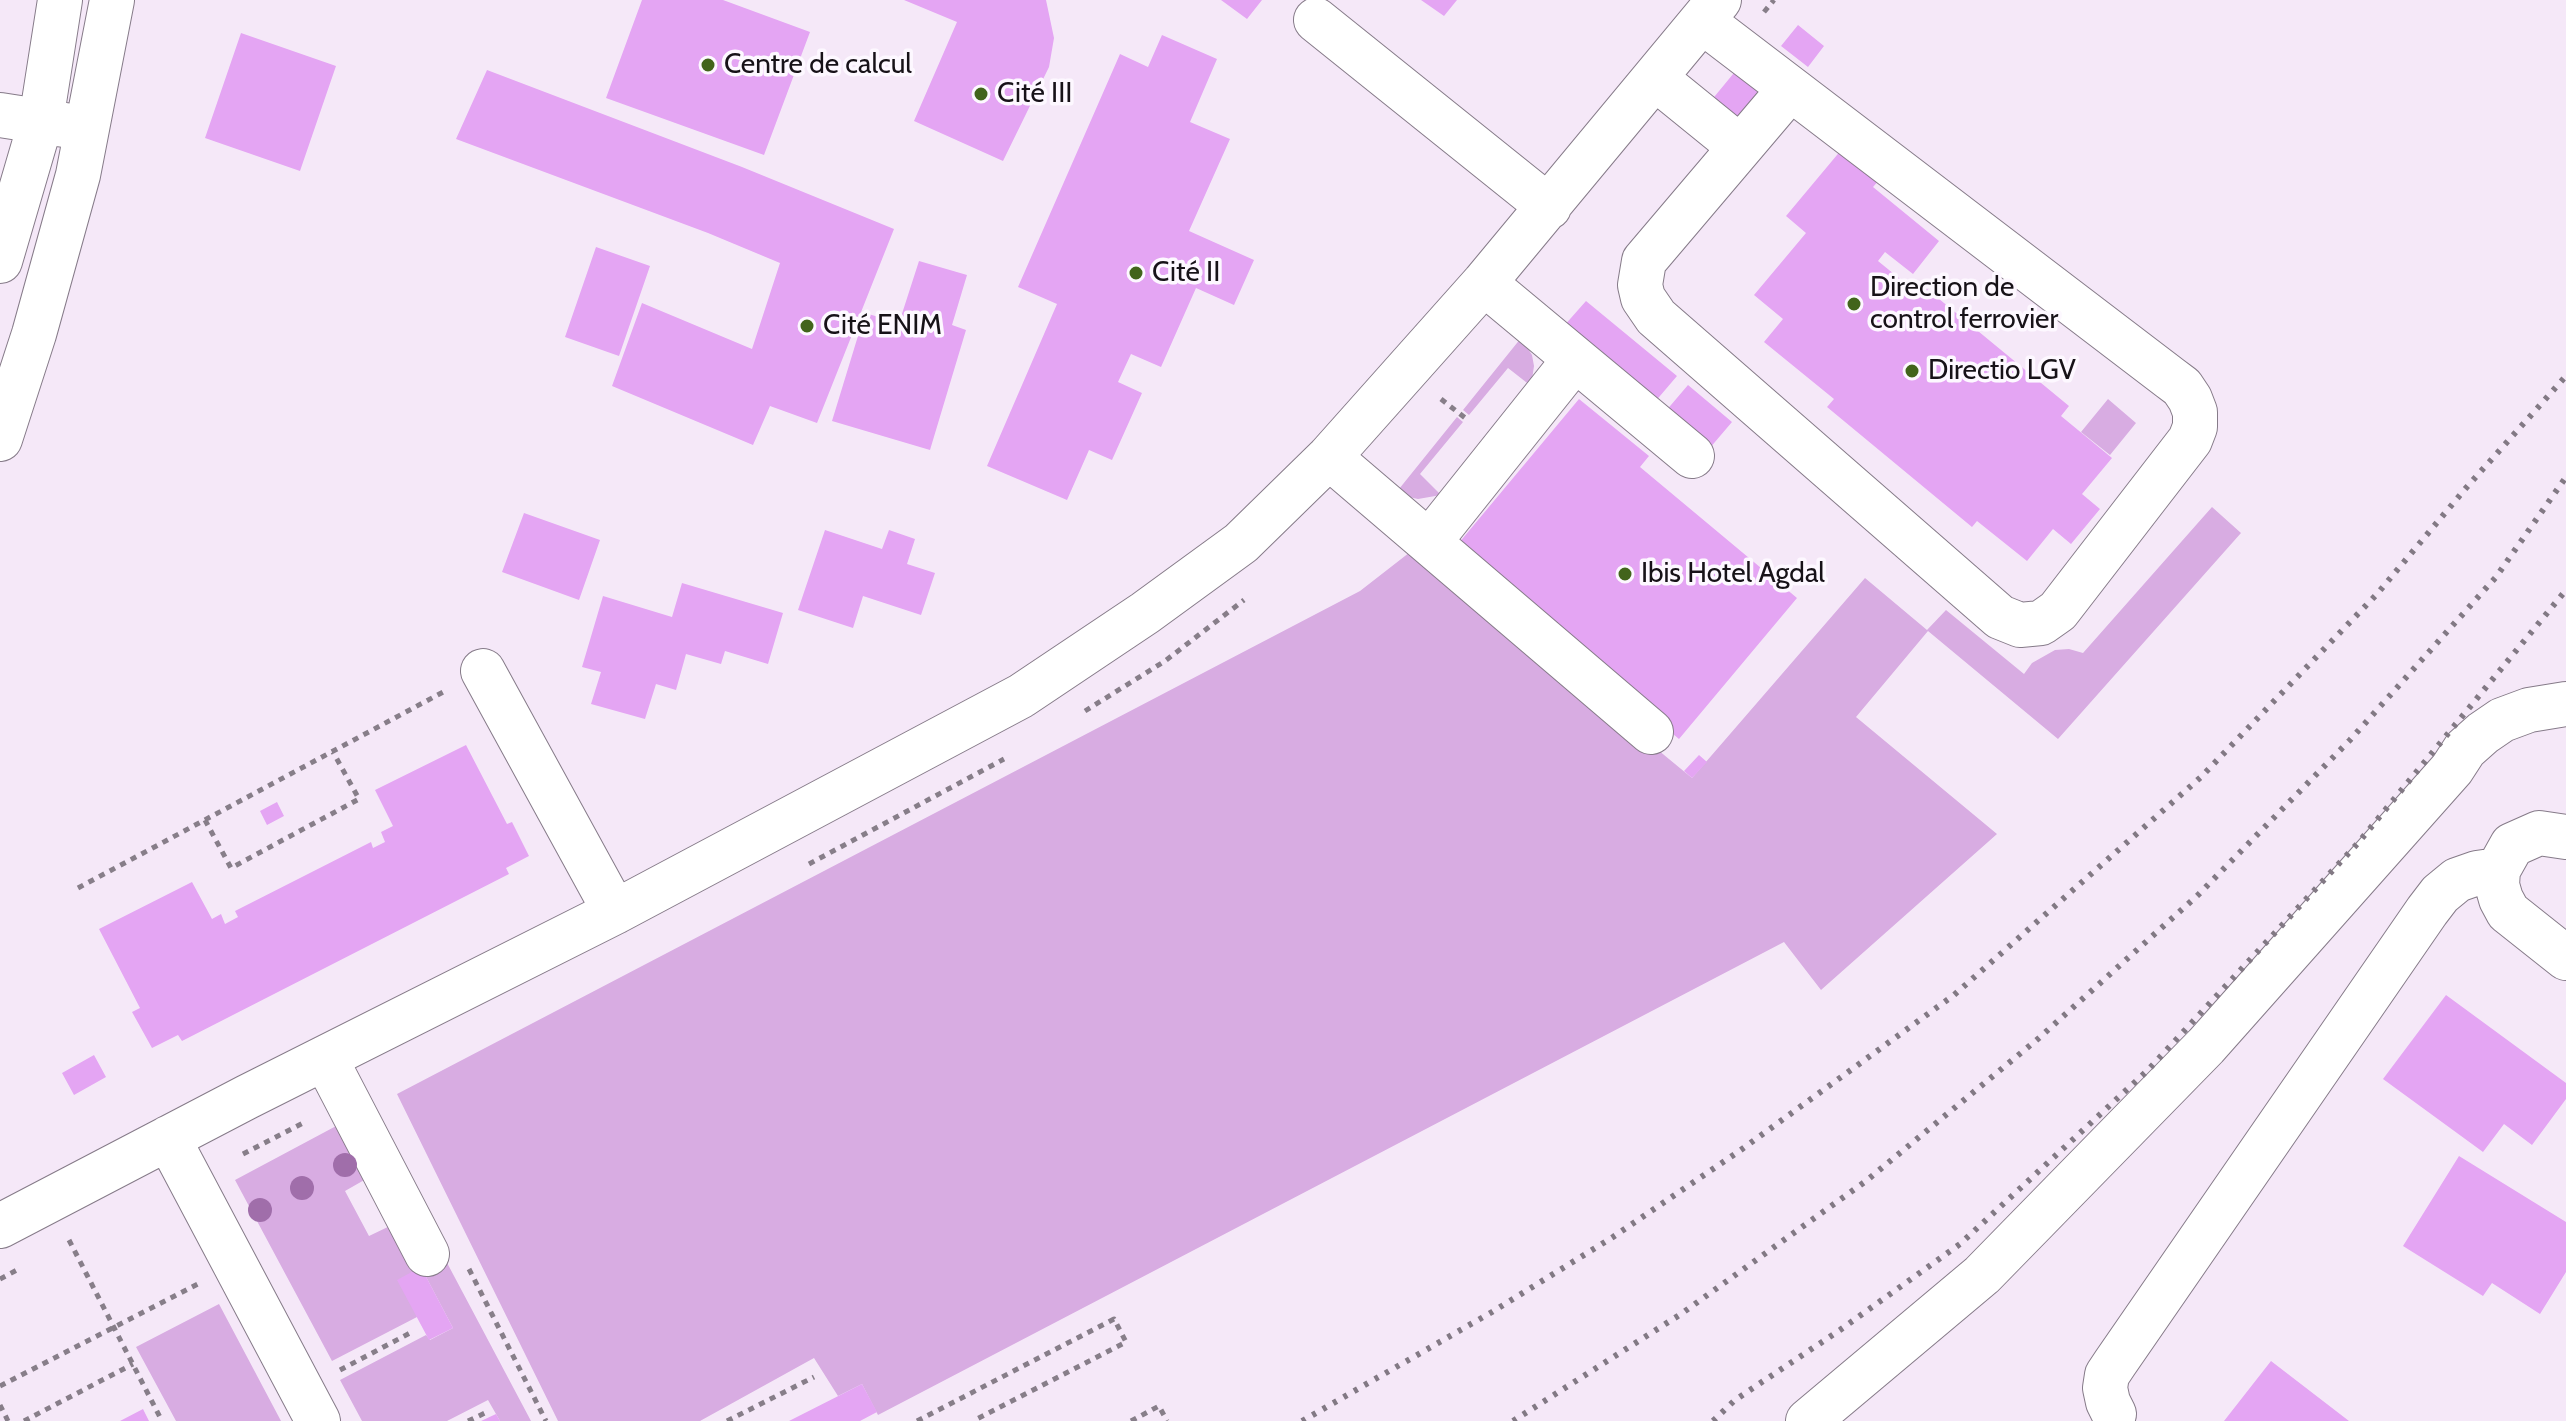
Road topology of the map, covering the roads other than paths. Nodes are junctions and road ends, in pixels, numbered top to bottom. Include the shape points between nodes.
1 (60, 0) edge
2 (112, 0) edge
3 (1710, 11) edge
4 (1316, 20) dead end
5 (1655, 78) junction
6 (1790, 89) junction
7 (20, 118) edge
8 (89, 128) junction
9 (1740, 147) junction
10 (1549, 207) junction
11 (0, 261) edge
12 (1484, 283) junction
13 (1575, 359) junction
14 (0, 439) edge
15 (1692, 456) dead end
16 (1329, 457) junction
17 (1429, 542) junction
18 (483, 671) dead end
19 (2566, 704) edge
20 (1651, 732) dead end
21 (2566, 837) edge
22 (2498, 870) junction
23 (615, 912) junction
24 (2566, 958) edge
25 (325, 1058) junction
26 (168, 1138) junction
27 (0, 1226) edge
28 (427, 1254) dead end
29 (310, 1405) edge
30 (2119, 1419) edge
31 (1808, 1421) edge

1 - 7 street
2 - 8 street
3 - 5 street
3 - 6 street
4 - 10 street
5 - 9 street
5 - 10 street
6 - 9 street
6 - 9 street via 2170,378 2190,399 2195,427 2190,440 2051,618 2020,625 2000,617 1656,317 1643,298 1644,261
7 - 8 street
7 - 11 street
8 - 14 street
10 - 12 street
12 - 13 street
12 - 16 street
13 - 15 street
13 - 17 street
16 - 17 street
16 - 23 street via 1241,543 1021,696
17 - 20 street
18 - 23 street
19 - 31 street via 2502,720 2465,749 2206,1046 1993,1264
21 - 22 street via 2525,837 2512,845
22 - 24 street via 2497,885 2508,912
22 - 30 street via 2457,880 2427,911 2107,1375 2108,1402
23 - 25 street
25 - 26 street
25 - 28 street
26 - 27 street
26 - 29 street

